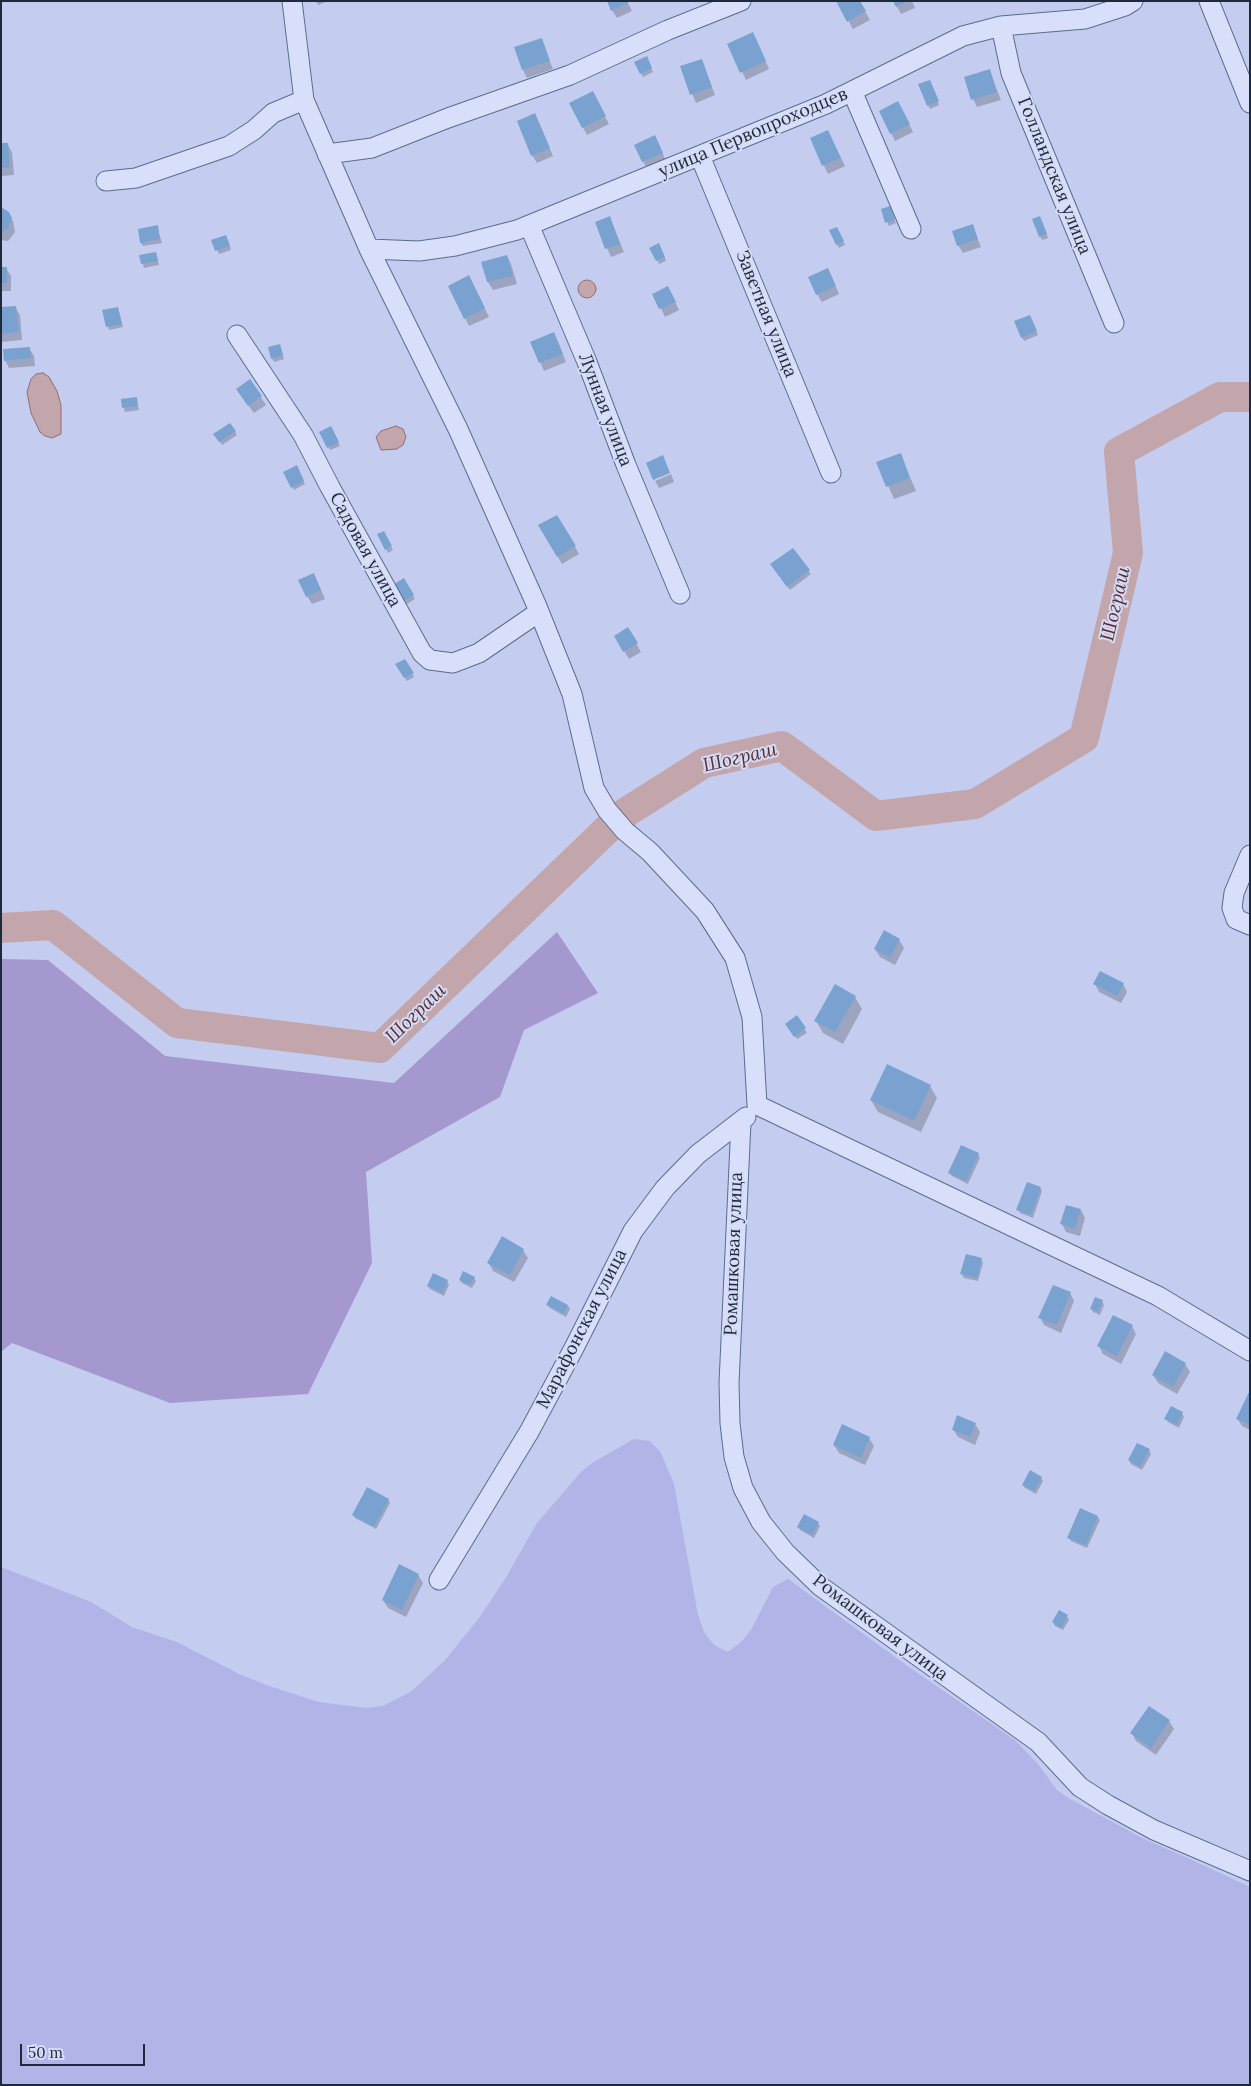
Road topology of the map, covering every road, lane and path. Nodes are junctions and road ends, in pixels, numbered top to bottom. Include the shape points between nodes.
1 (292, 1) edge
2 (740, 1) edge
3 (1133, 1) edge
4 (1209, 1) edge
5 (1001, 26) junction
6 (852, 91) junction
7 (304, 100) junction
8 (1250, 103) edge
9 (327, 154) junction
10 (700, 156) junction
11 (106, 181) dead end
12 (529, 226) junction
13 (911, 229) dead end
14 (369, 249) junction
15 (1114, 323) dead end
16 (237, 335) dead end
17 (831, 473) dead end
18 (680, 594) dead end
19 (539, 612) junction
20 (1250, 855) edge
21 (1250, 925) edge
22 (757, 1105) junction
23 (741, 1122) junction
24 (1250, 1351) edge
25 (439, 1580) dead end
26 (1250, 1871) edge

1 - 7 street
2 - 9 street via 570,75 372,148
3 - 5 street, улица Первопроходцев via 1085,19
4 - 8 street
5 - 6 street, улица Первопроходцев via 963,36
5 - 15 street, Голландская улица via 1011,72
6 - 10 street, улица Первопроходцев
6 - 13 street
7 - 9 street
7 - 11 street via 273,113 229,146 136,178
9 - 14 street
10 - 12 street, улица Первопроходцев
10 - 17 street, Заветная улица
12 - 14 street, улица Первопроходцев via 455,246 419,251
12 - 18 street, Лунная улица
14 - 19 street via 458,429
16 - 19 street, Садовая улица via 304,435 330,487 430,660 452,663 479,653
19 - 22 street via 572,694 594,788 606,810 705,911 735,958 752,1016
20 - 21 street via 1234,893 1232,908 1236,919
22 - 23 street, Марафонская улица
22 - 24 street via 1158,1296
23 - 25 street, Марафонская улица via 692,1161 665,1188 632,1231 529,1432
23 - 26 street, Ромашковая улица via 730,1423 734,1457 743,1488 761,1522 785,1552 820,1586 1038,1742 1080,1787 1154,1830

